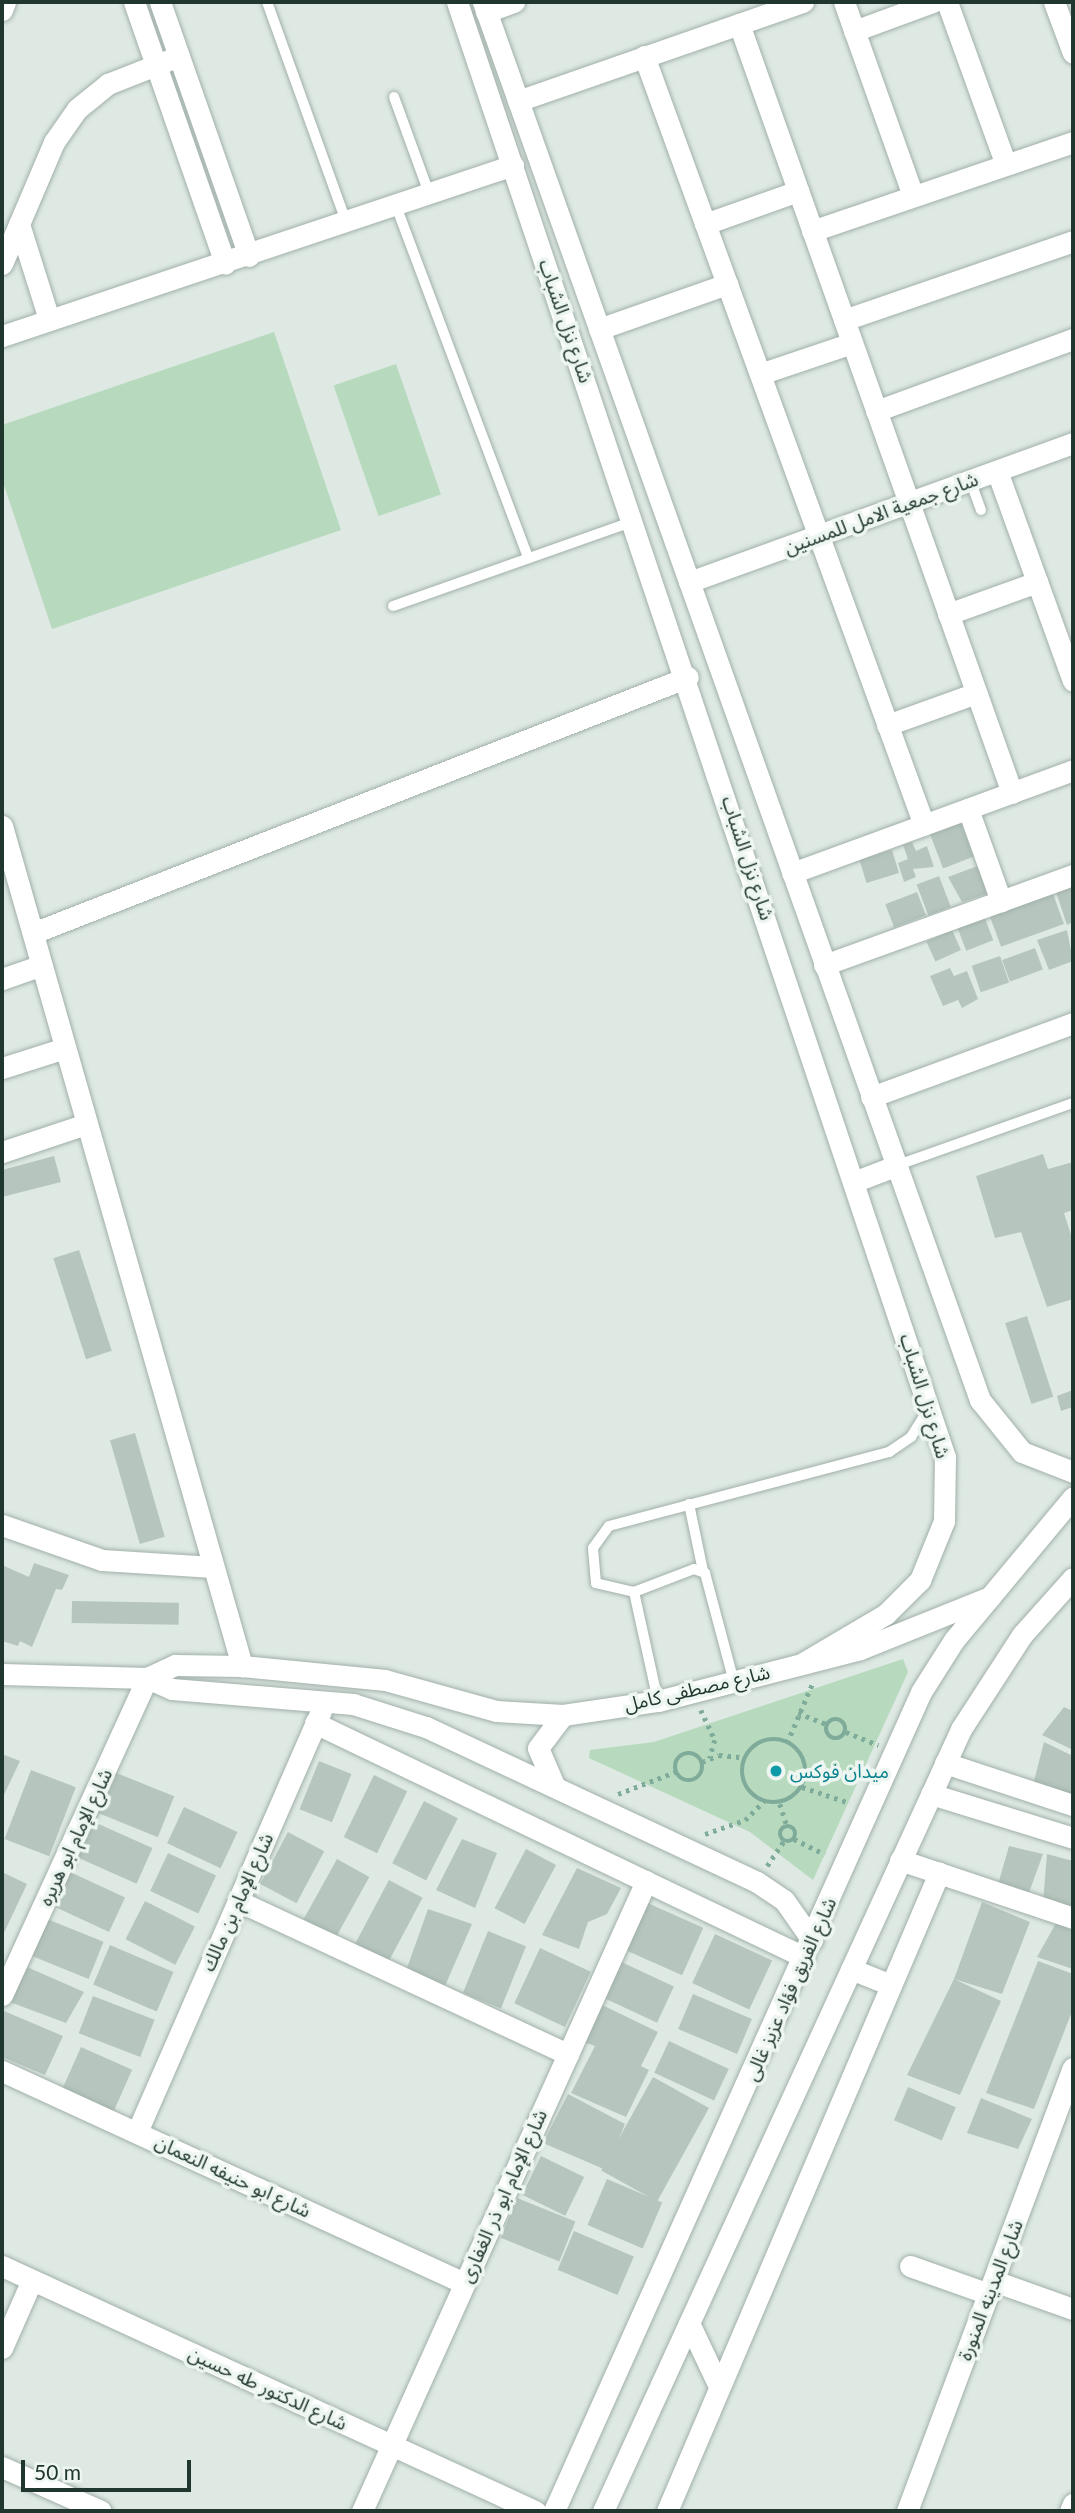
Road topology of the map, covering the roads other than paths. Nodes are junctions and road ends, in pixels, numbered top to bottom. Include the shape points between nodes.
1 (5, 2) edge
2 (134, 2) edge
3 (160, 2) edge
4 (267, 2) edge
5 (457, 2) edge
6 (514, 2) edge
7 (803, 2) edge
8 (844, 2) edge
9 (933, 2) edge
10 (947, 2) edge
11 (1054, 2) edge
12 (484, 7) edge
13 (2, 10) edge
14 (738, 24) junction
15 (854, 31) junction
16 (1071, 43) edge
17 (179, 56) junction
18 (644, 56) junction
19 (156, 65) junction
20 (394, 97) dead end
21 (518, 101) junction
22 (1073, 142) edge
23 (513, 165) junction
24 (1006, 165) junction
25 (798, 191) junction
26 (429, 193) junction
27 (913, 197) junction
28 (396, 206) junction
29 (346, 221) junction
30 (19, 224) junction
31 (705, 224) junction
32 (812, 231) junction
33 (1073, 241) edge
34 (249, 256) junction
35 (2, 264) edge
36 (225, 264) junction
37 (727, 284) junction
38 (49, 319) junction
39 (844, 320) junction
40 (599, 330) junction
41 (2, 336) edge
42 (1073, 339) edge
43 (852, 343) junction
44 (760, 374) junction
45 (627, 409) junction
46 (876, 411) junction
47 (600, 418) junction
48 (1073, 443) edge
49 (997, 471) junction
50 (970, 480) junction
51 (909, 503) junction
52 (981, 510) dead end
53 (634, 521) junction
54 (818, 536) junction
55 (528, 558) junction
56 (689, 582) junction
57 (1037, 582) junction
58 (393, 606) dead end
59 (948, 614) junction
60 (1071, 669) edge
61 (688, 677) junction
62 (976, 693) junction
63 (887, 725) junction
64 (1073, 770) edge
65 (1012, 793) junction
66 (968, 809) junction
67 (924, 825) junction
68 (2, 827) edge
69 (792, 873) junction
70 (1073, 875) edge
71 (1001, 901) junction
72 (33, 933) junction
73 (42, 965) junction
74 (824, 965) junction
75 (2, 979) edge
76 (1073, 1023) edge
77 (65, 1048) junction
78 (2, 1068) edge
79 (871, 1097) junction
80 (1073, 1103) edge
81 (86, 1124) junction
82 (2, 1152) edge
83 (895, 1166) junction
84 (856, 1181) junction
85 (930, 1405) junction
86 (1073, 1472) edge
87 (1073, 1497) edge
88 (689, 1504) junction
89 (2, 1525) edge
90 (213, 1567) junction
91 (703, 1571) junction
92 (1073, 1578) edge
93 (634, 1591) junction
94 (991, 1596) junction
95 (803, 1663) junction
96 (242, 1666) junction
97 (339, 1673) junction
98 (2, 1674) edge
99 (147, 1678) junction
100 (734, 1682) junction
101 (326, 1700) junction
102 (658, 1701) junction
103 (563, 1715) junction
104 (316, 1723) junction
105 (945, 1763) junction
106 (554, 1785) junction
107 (931, 1794) junction
108 (1073, 1805) edge
109 (1073, 1838) edge
110 (900, 1860) junction
111 (939, 1873) junction
112 (646, 1881) junction
113 (238, 1901) junction
114 (1073, 1918) edge
115 (808, 1949) junction
116 (9, 1961) edge
117 (851, 1969) junction
118 (891, 1985) junction
119 (2, 1995) edge
120 (568, 2054) junction
121 (1073, 2068) edge
122 (2, 2071) edge
123 (137, 2132) junction
124 (2, 2266) edge
125 (910, 2266) dead end
126 (32, 2280) junction
127 (464, 2283) junction
128 (991, 2287) junction
129 (1073, 2309) edge
130 (689, 2323) junction
131 (2, 2348) edge
132 (718, 2384) junction
133 (392, 2445) junction
134 (2, 2467) edge
135 (1073, 2504) edge
136 (101, 2511) edge
137 (362, 2511) edge
138 (535, 2511) edge
139 (554, 2511) edge
140 (603, 2511) edge
141 (667, 2511) edge
142 (907, 2511) edge
143 (1070, 2511) edge

1 - 13 street
2 - 19 street
3 - 17 street
4 - 29 lane
5 - 23 street, شارع نزل الشباب
6 - 12 street
7 - 14 street
8 - 15 street
9 - 15 street
10 - 24 street
11 - 16 street
12 - 21 street, شارع نزل الشباب
14 - 18 street
14 - 25 street
15 - 27 street
17 - 19 street
17 - 34 street
18 - 21 street
18 - 31 street
19 - 30 street via 108,84 77,109 54,142
19 - 36 street
20 - 26 lane
21 - 40 street, شارع نزل الشباب
22 - 24 street
23 - 26 street
23 - 47 street, شارع نزل الشباب
24 - 27 street
25 - 31 street
25 - 32 street
26 - 28 street
27 - 32 street
28 - 29 street
28 - 55 lane
29 - 34 street
30 - 35 street
30 - 38 street
31 - 37 street
32 - 39 street
33 - 39 street
34 - 36 street
36 - 38 street
37 - 40 street
37 - 44 street
38 - 41 street
39 - 43 street
40 - 45 street, شارع نزل الشباب
42 - 46 street
43 - 44 street
43 - 46 street
44 - 54 street
45 - 47 street
45 - 56 street, شارع نزل الشباب
46 - 51 street
47 - 53 street, شارع نزل الشباب
48 - 49 street, شارع جمعية الامل للمسنين
49 - 50 street, شارع جمعية الامل للمسنين
49 - 57 street
50 - 51 street, شارع جمعية الامل للمسنين
50 - 52 lane
51 - 54 street, شارع جمعية الامل للمسنين
51 - 59 street
53 - 55 lane
53 - 61 street, شارع نزل الشباب
54 - 56 street, شارع جمعية الامل للمسنين
54 - 63 street
55 - 58 lane
56 - 69 street, شارع نزل الشباب
57 - 59 street
57 - 60 street
59 - 62 street
61 - 72 street
61 - 84 street, شارع نزل الشباب
62 - 63 street
62 - 65 street
63 - 67 street
64 - 65 street
65 - 66 street
66 - 67 street
66 - 71 street
67 - 69 street
68 - 72 street
69 - 74 street, شارع نزل الشباب
70 - 71 street
71 - 74 street
72 - 73 street
73 - 75 street
73 - 77 street
74 - 79 street, شارع نزل الشباب
76 - 79 street
77 - 78 street
77 - 81 street
79 - 83 street, شارع نزل الشباب
80 - 83 lane
81 - 82 street
81 - 90 street
83 - 84 street
83 - 86 street, شارع نزل الشباب via 990,1419 1022,1452
84 - 85 street, شارع نزل الشباب
85 - 88 lane via 911,1437 888,1452
85 - 95 street, شارع نزل الشباب via 948,1478 944,1521 930,1561 886,1614
87 - 94 street, شارع الفريق فؤاد عزيز غالى
88 - 91 lane
88 - 93 lane via 609,1526 596,1539 598,1586
89 - 90 street via 102,1560
90 - 96 street
91 - 93 lane via 643,1583
91 - 100 lane
92 - 105 street via 1000,1665
93 - 102 lane
94 - 95 street, شارع مصطفى كامل via 917,1631
94 - 115 street, شارع الفريق فؤاد عزيز غالى via 937,1664
95 - 100 street, شارع مصطفى كامل
96 - 97 street, شارع مصطفى كامل
96 - 99 street, شارع مصطفى كامل via 176,1665
97 - 101 street, شارع الإمام بن مالك
97 - 103 street, شارع مصطفى كامل via 496,1711
98 - 99 street, شارع مصطفى كامل
99 - 101 street, شارع مصطفى كامل via 182,1690
99 - 116 street, شارع الإمام ابو هريره
100 - 102 street, شارع مصطفى كامل
101 - 104 street, شارع الإمام بن مالك
101 - 106 street, شارع مصطفى كامل via 402,1717
102 - 103 street, شارع مصطفى كامل
103 - 106 street via 538,1748 544,1775
104 - 112 street
104 - 113 street, شارع الإمام بن مالك
105 - 107 street
105 - 108 street
106 - 115 street, شارع مصطفى كامل via 757,1882 784,1900
107 - 109 street
107 - 110 street
110 - 111 street
110 - 117 street
111 - 114 street
111 - 118 street
112 - 115 street
112 - 120 street, شارع الإمام ابو ذر الغفارى
113 - 120 street
113 - 123 street, شارع الإمام بن مالك
115 - 139 street, شارع الفريق فؤاد عزيز غالى
116 - 119 street, شارع الإمام ابو هريره
117 - 118 street
117 - 130 street
118 - 132 street
120 - 127 street, شارع الإمام ابو ذر الغفارى
121 - 128 street, شارع المدينه المنورة
122 - 123 street, شارع ابو حنيفه النعمان
123 - 127 street, شارع ابو حنيفه النعمان
124 - 126 street, شارع الدكتور طه حسين
125 - 128 street
126 - 131 street
126 - 133 street, شارع الدكتور طه حسين
127 - 133 street, شارع الإمام ابو ذر الغفارى
128 - 129 street
128 - 142 street, شارع المدينه المنورة
130 - 132 street
130 - 140 street
132 - 141 street
133 - 137 street, شارع الإمام ابو ذر الغفارى
133 - 138 street, شارع الدكتور طه حسين
134 - 136 street
135 - 143 street

